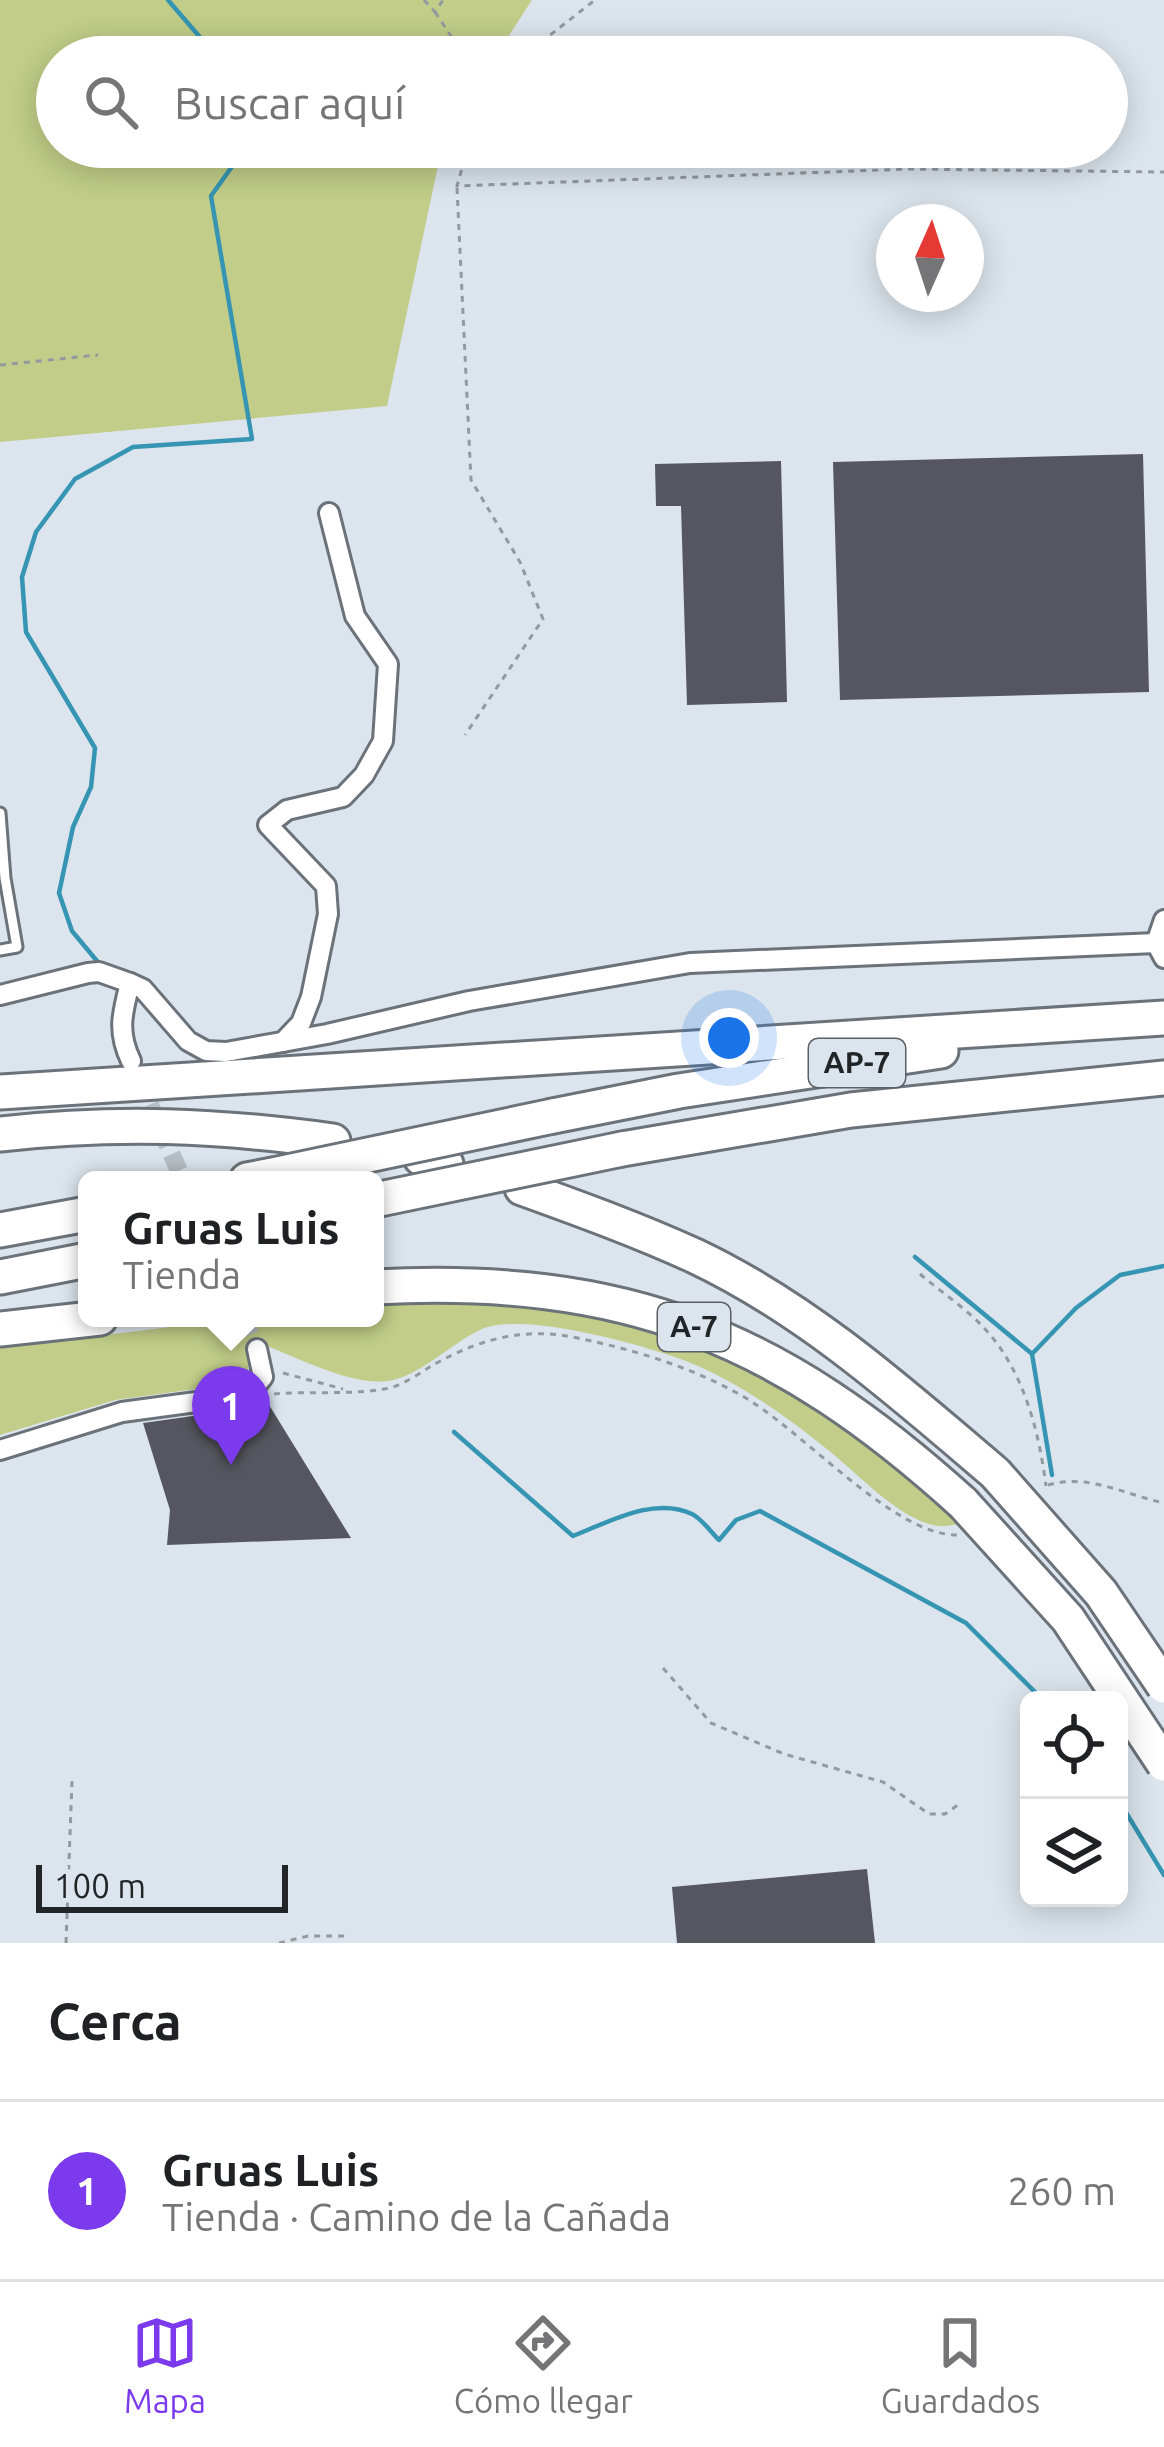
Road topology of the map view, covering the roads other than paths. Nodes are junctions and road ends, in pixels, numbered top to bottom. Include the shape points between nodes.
1 (329, 513) dead end
2 (0, 812) edge
3 (1164, 920) edge
4 (0, 950) edge
5 (1160, 951) edge
6 (130, 983) junction
7 (0, 995) edge
8 (1164, 1018) edge
9 (1164, 1032) edge
10 (284, 1042) junction
11 (131, 1061) tunnel mouth
12 (1164, 1078) edge
13 (0, 1091) edge
14 (0, 1113) edge
15 (252, 1130) junction
16 (0, 1134) edge
17 (333, 1141) dead end
18 (289, 1171) edge
19 (522, 1188) dead end
20 (384, 1199) edge
21 (78, 1216) edge
22 (0, 1230) edge
23 (78, 1262) edge
24 (0, 1277) edge
25 (384, 1287) edge
26 (78, 1320) edge
27 (0, 1329) edge
28 (258, 1352) road end
29 (0, 1450) edge
30 (1164, 1686) edge
31 (1164, 1764) edge

1 - 10 street via 355,616 388,664 383,741 343,797 287,810 268,825 326,886 328,914 306,1010
2 - 4 lane via 17,946
3 - 5 street
5 - 10 street via 690,963
6 - 7 street via 88,973
6 - 10 street via 206,1051
6 - 11 street via 120,1024
8 - 13 highway
9 - 18 highway, AP-7, bridge via 926,1053 679,1090
12 - 20 highway, AP-7, bridge via 851,1110
14 - 15 highway via 171,1109
15 - 16 highway via 87,1125
15 - 17 highway
19 - 30 highway, A-7, bridge via 698,1258 871,1368 995,1473 1101,1593
21 - 22 highway
23 - 24 highway
25 - 31 highway, A-7, bridge via 509,1286 616,1303 724,1338 826,1392 907,1454 964,1519 1003,1543 1068,1619
26 - 27 highway
28 - 29 street via 262,1376 248,1395 134,1409

